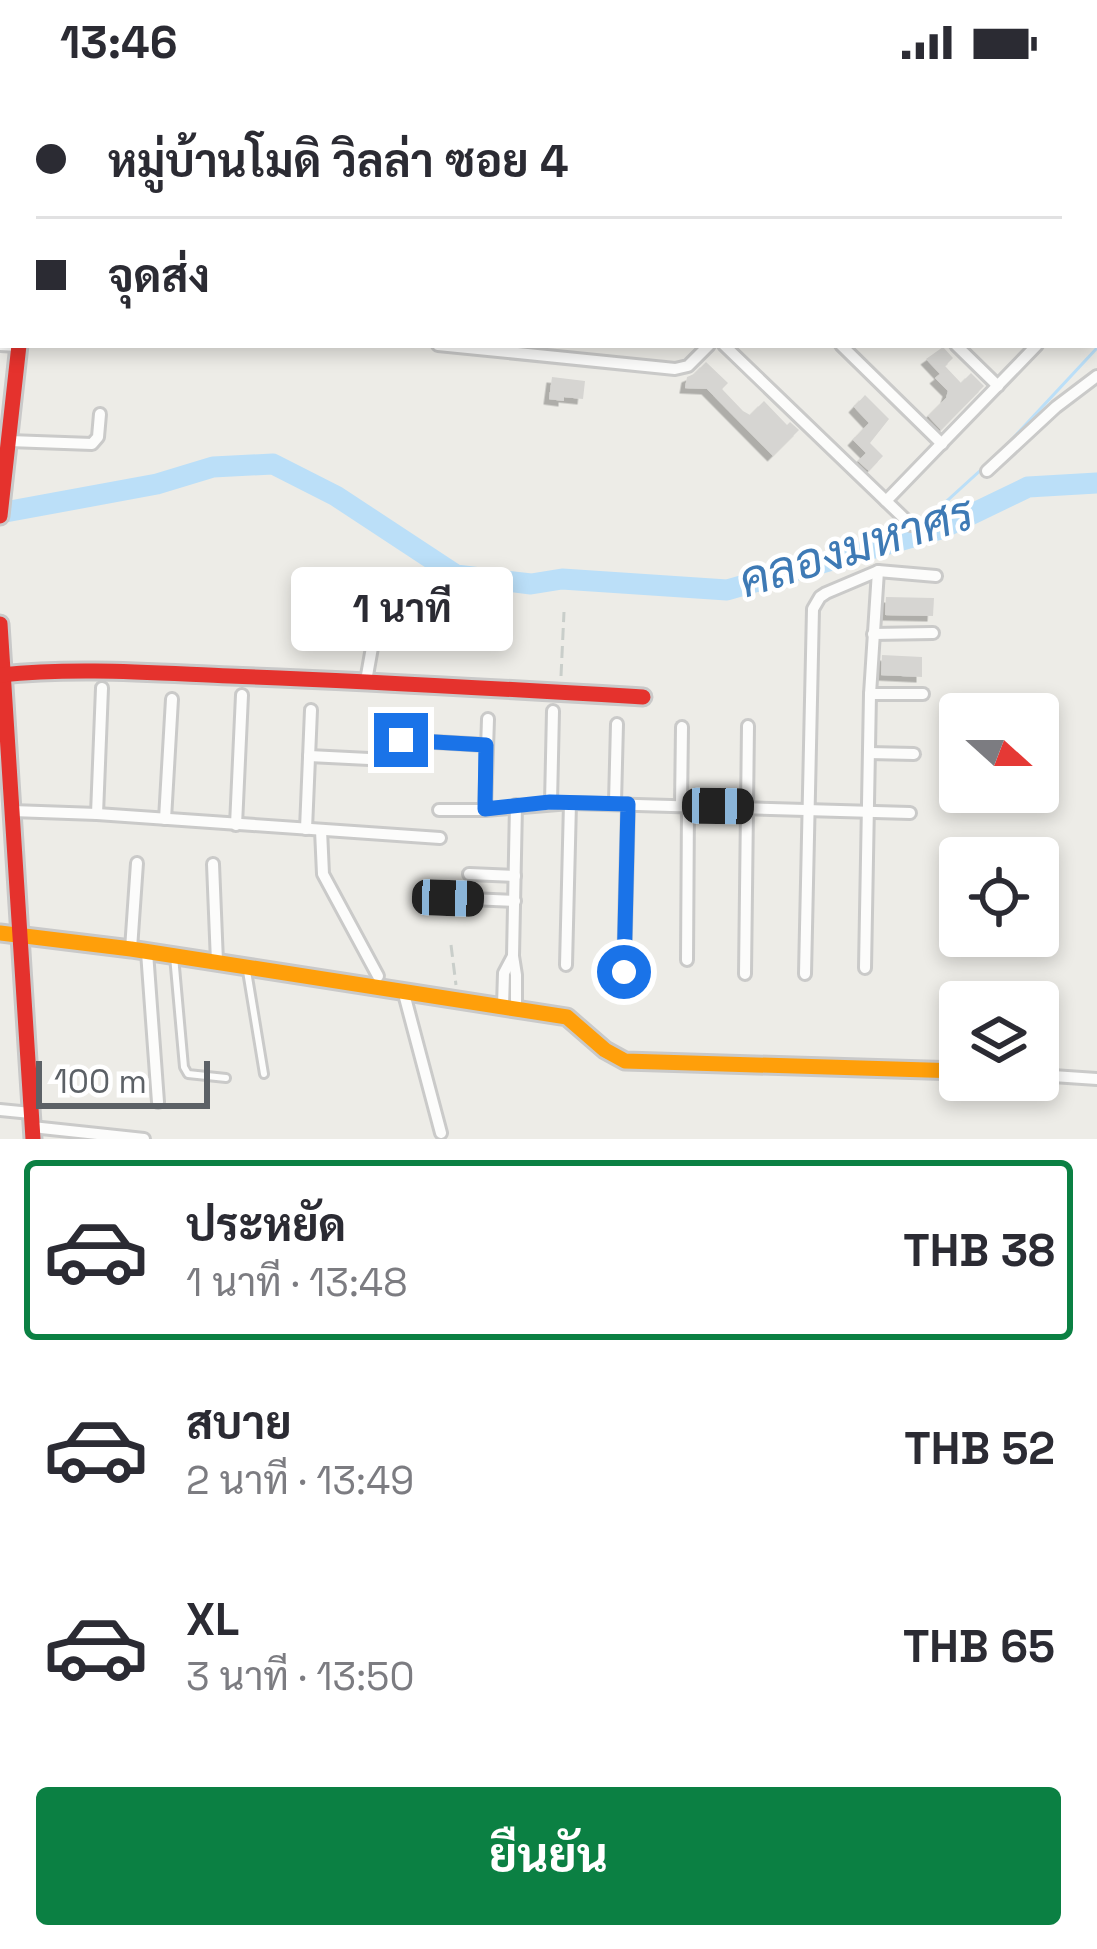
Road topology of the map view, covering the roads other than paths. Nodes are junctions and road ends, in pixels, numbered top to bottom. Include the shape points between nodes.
1 (19, 348) edge
2 (468, 348) edge
3 (706, 348) edge
4 (727, 348) edge
5 (844, 348) edge
6 (959, 348) edge
7 (1034, 348) edge
8 (1097, 376) edge
9 (998, 386) junction
10 (100, 413) dead end
11 (9, 441) junction
12 (942, 444) junction
13 (987, 471) dead end
14 (886, 500) junction
15 (1, 506) edge
16 (911, 525) dead end
17 (878, 572) junction
18 (936, 576) dead end
19 (400, 584) dead end
20 (0, 624) edge
21 (933, 633) dead end
22 (873, 634) junction
23 (366, 681) junction
24 (2, 683) edge
25 (102, 688) dead end
26 (242, 694) dead end
27 (870, 694) junction
28 (923, 694) dead end
29 (643, 697) dead end
30 (172, 699) dead end
31 (311, 710) dead end
32 (553, 711) dead end
33 (488, 719) dead end
34 (617, 724) dead end
35 (748, 725) dead end
36 (682, 727) dead end
37 (401, 740) dead end
38 (486, 745) junction
39 (869, 753) junction
40 (914, 754) dead end
41 (309, 756) junction
42 (389, 760) dead end
43 (550, 802) junction
44 (570, 802) junction
45 (621, 803) junction
46 (516, 806) junction
47 (685, 806) junction
48 (747, 807) junction
49 (485, 809) junction
50 (808, 809) junction
51 (439, 810) dead end
52 (12, 812) junction
53 (869, 812) junction
54 (910, 813) dead end
55 (97, 814) junction
56 (164, 819) junction
57 (236, 824) junction
58 (306, 830) junction
59 (321, 830) junction
60 (440, 838) dead end
61 (137, 863) dead end
62 (213, 864) dead end
63 (469, 874) dead end
64 (515, 876) junction
65 (448, 898) dead end
66 (515, 901) junction
67 (0, 933) edge
68 (20, 934) junction
69 (139, 950) junction
70 (173, 956) junction
71 (687, 959) dead end
72 (217, 962) junction
73 (566, 965) dead end
74 (246, 966) junction
75 (866, 968) dead end
76 (624, 972) dead end
77 (745, 974) dead end
78 (805, 974) dead end
79 (378, 976) dead end
80 (404, 990) junction
81 (509, 1006) junction
82 (939, 1070) edge
83 (263, 1074) dead end
84 (1059, 1076) edge
85 (226, 1078) dead end
86 (1097, 1079) edge
87 (158, 1102) dead end
88 (0, 1110) edge
89 (32, 1126) edge
90 (441, 1133) dead end
91 (144, 1139) edge

1 - 11 street
2 - 3 street via 675,369
4 - 14 street
5 - 12 street
6 - 9 street
7 - 9 street
8 - 13 street
9 - 12 street
10 - 11 street via 92,444
11 - 15 street
12 - 14 street
14 - 16 street
17 - 18 street
17 - 22 street
17 - 50 street via 826,592 813,609
19 - 23 street via 381,597
20 - 24 street
21 - 22 street
22 - 27 street
23 - 24 street via 61,671 23,672
23 - 29 street
24 - 52 street
25 - 55 street
26 - 57 street
27 - 28 street
27 - 39 street
30 - 56 street
31 - 41 street
32 - 43 street
33 - 38 street
34 - 45 street
35 - 48 street
36 - 47 street
37 - 38 street
38 - 49 street
39 - 40 street
39 - 53 street
41 - 42 street
41 - 58 street
43 - 44 street
43 - 46 street
44 - 45 street
44 - 73 street
45 - 47 street
45 - 76 street
46 - 49 street
46 - 64 street
47 - 48 street
47 - 71 street
48 - 50 street
48 - 77 street
49 - 51 street
50 - 53 street
50 - 78 street
52 - 55 street
52 - 68 street
53 - 54 street
53 - 75 street
55 - 56 street
56 - 57 street
57 - 58 street
58 - 59 street
59 - 60 street
59 - 79 street via 323,874
61 - 69 street
62 - 72 street
63 - 64 street
64 - 66 street
65 - 66 street
66 - 81 street via 513,956 504,974
67 - 68 street
68 - 69 street
68 - 89 street
69 - 70 street
69 - 87 street
70 - 72 street
70 - 85 lane via 184,1067
72 - 74 street
74 - 80 street
74 - 83 lane
80 - 81 street
80 - 90 street
81 - 82 street via 566,1017 625,1061
84 - 86 street
88 - 89 street
89 - 91 street

